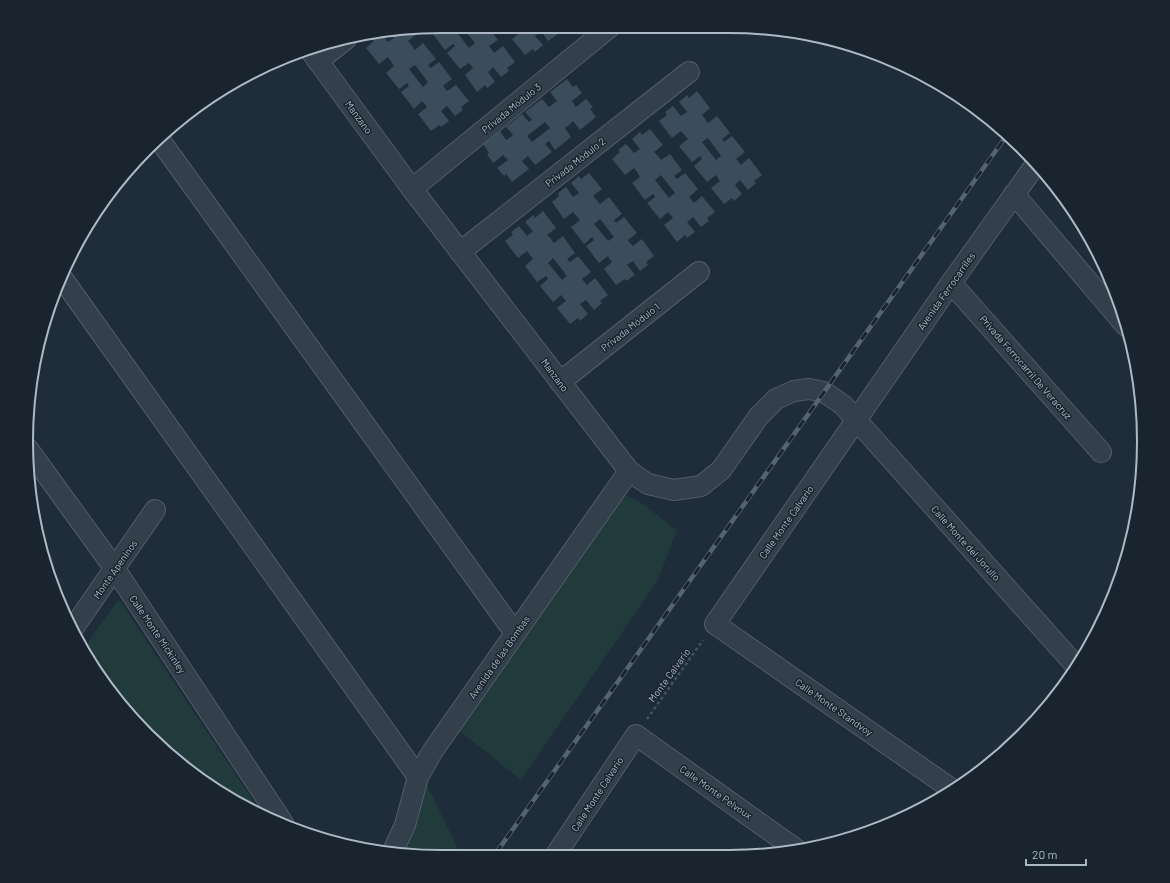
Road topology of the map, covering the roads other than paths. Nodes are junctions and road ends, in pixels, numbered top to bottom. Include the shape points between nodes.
1 (602, 33) edge
2 (314, 55) edge
3 (689, 72) dead end
4 (162, 144) edge
5 (1033, 169) edge
6 (412, 189) junction
7 (1014, 194) junction
8 (460, 252) junction
9 (699, 272) dead end
10 (65, 282) edge
11 (952, 282) junction
12 (1116, 315) edge
13 (560, 382) junction
14 (856, 419) junction
15 (1101, 452) dead end
16 (34, 459) edge
17 (629, 471) junction
18 (155, 510) dead end
19 (115, 569) junction
20 (76, 624) edge
21 (715, 624) joint
22 (515, 633) junction
23 (1072, 662) edge
24 (636, 735) joint
25 (418, 777) junction
26 (947, 786) edge
27 (278, 816) edge
28 (791, 845) edge
29 (395, 847) edge
30 (559, 850) edge

1 - 6 street, Privada Módulo 3
2 - 6 street, Manzano
3 - 8 street, Privada Módulo 2
4 - 22 street
5 - 7 street, Avenida Ferrocarriles
6 - 8 street, Manzano
7 - 11 street, Avenida Ferrocarriles
7 - 12 street
8 - 13 street, Manzano
9 - 13 street, Privada Módulo 1
10 - 25 street
11 - 14 street, Avenida Ferrocarriles
11 - 15 street, Privada Ferrocarril De Veracruz
13 - 17 street, Manzano
14 - 17 street, Manzano via 843,404 824,392 809,389 794,391 776,400 758,416 721,470 701,486 674,490 648,484
14 - 21 street, Calle Monte Calvario
14 - 23 street, Calle Monte del Jorullo
16 - 19 street, Calle Monte Mickinley
17 - 22 street, Avenida de las Bombas
18 - 19 street, Monte Apeninos
19 - 20 street, Monte Apeninos
19 - 27 street, Calle Monte Mickinley
21 - 26 street, Calle Monte Standvoy
22 - 25 street, Avenida de las Bombas via 432,752
24 - 28 street, Calle Monte Pelvoux
24 - 30 street, Calle Monte Calvario
25 - 29 street, Avenida de las Bombas via 405,825

